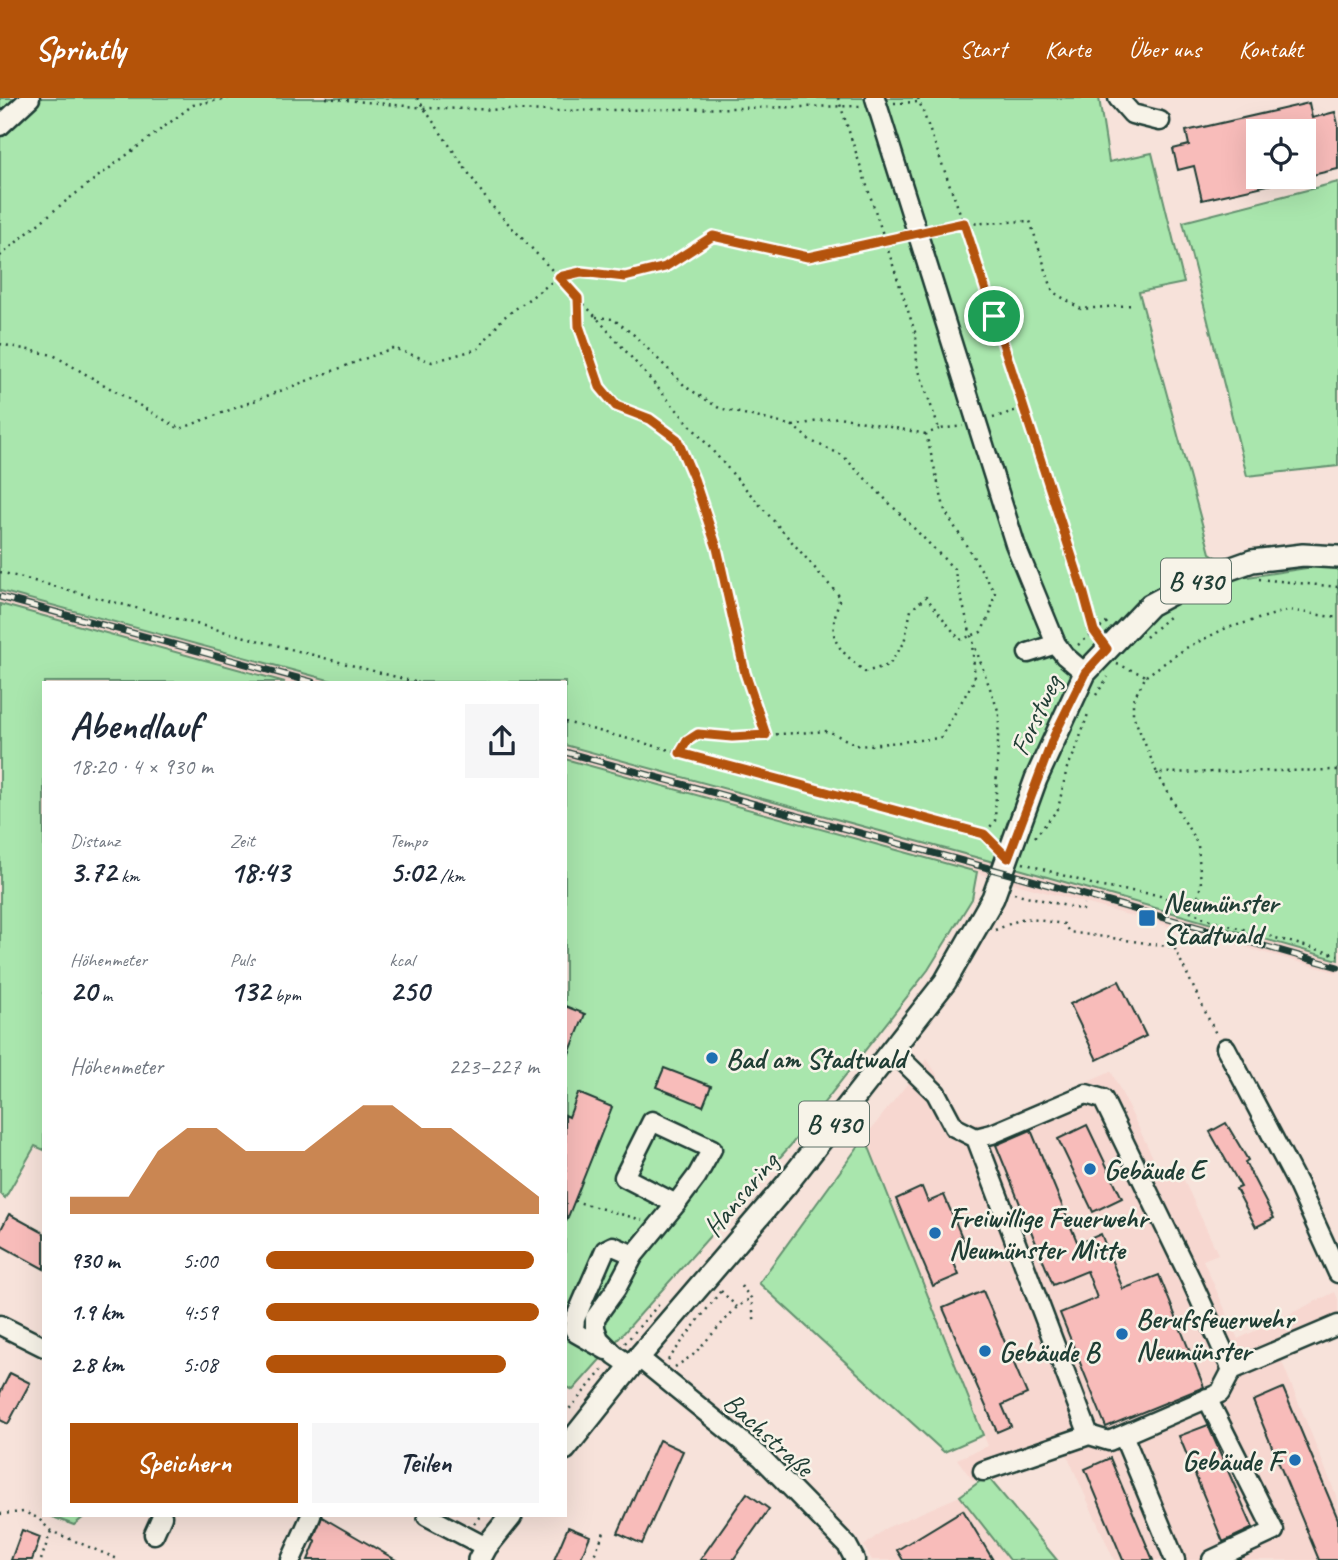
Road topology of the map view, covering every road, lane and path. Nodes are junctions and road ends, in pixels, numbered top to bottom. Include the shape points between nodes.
1 (30, 98) edge
2 (229, 98) edge
3 (326, 98) edge
4 (417, 98) edge
5 (838, 98) edge
6 (1118, 98) edge
7 (919, 100) edge
8 (876, 101) edge
9 (426, 108) junction
10 (842, 108) junction
11 (1160, 121) dead end
12 (0, 126) edge
13 (964, 223) junction
14 (918, 232) junction
15 (884, 241) junction
16 (0, 256) edge
17 (559, 277) junction
18 (578, 298) junction
19 (1132, 305) dead end
20 (596, 317) junction
21 (0, 344) edge
22 (1024, 408) junction
23 (978, 424) junction
24 (793, 426) junction
25 (939, 429) junction
26 (926, 434) junction
27 (1338, 557) edge
28 (0, 572) edge
29 (1113, 618) dead end
30 (1338, 618) edge
31 (1094, 631) junction
32 (971, 636) junction
33 (1107, 649) junction
34 (1060, 650) junction
35 (1028, 653) dead end
36 (1085, 673) junction
37 (1146, 677) junction
38 (411, 681) edge
39 (567, 723) edge
40 (1037, 732) dead end
41 (766, 735) junction
42 (680, 753) junction
43 (1338, 771) edge
44 (1157, 774) junction
45 (984, 834) junction
46 (1001, 835) dead end
47 (1008, 858) junction
48 (1011, 892) dead end
49 (1084, 904) dead end
50 (1190, 911) junction
51 (991, 932) dead end
52 (1338, 955) edge
53 (1226, 1048) joint
54 (892, 1050) junction
55 (976, 1138) junction
56 (574, 1201) dead end
57 (676, 1204) junction
58 (658, 1224) junction
59 (634, 1255) junction
60 (1338, 1273) edge
61 (741, 1286) dead end
62 (721, 1291) dead end
63 (751, 1298) junction
64 (660, 1302) dead end
65 (737, 1307) junction
66 (755, 1324) dead end
67 (1338, 1325) edge
68 (2, 1330) edge
69 (42, 1346) edge
70 (628, 1359) junction
71 (1232, 1370) junction
72 (661, 1376) junction
73 (1207, 1398) junction
74 (567, 1412) edge
75 (1089, 1435) junction
76 (1122, 1435) junction
77 (567, 1446) edge
78 (983, 1471) dead end
79 (0, 1514) edge
80 (162, 1517) edge
81 (311, 1517) edge
82 (429, 1517) edge
83 (511, 1517) edge
84 (51, 1531) junction
85 (604, 1532) dead end
86 (154, 1534) dead end
87 (483, 1553) edge
88 (41, 1560) edge
89 (120, 1560) edge
90 (291, 1560) edge
91 (592, 1560) edge
92 (855, 1560) edge
93 (1175, 1560) edge
94 (1212, 1560) edge

1 - 12 street
2 - 16 path via 193,105
3 - 9 path
4 - 9 path
5 - 10 path
6 - 11 street via 1132,114
7 - 8 path
7 - 13 path
8 - 10 path
8 - 14 street
9 - 10 path
9 - 17 path via 489,203
10 - 15 path
13 - 14 path
13 - 19 path via 1030,221 1053,292 1081,309
13 - 22 path
14 - 15 path
14 - 23 street
15 - 17 path via 808,257 713,236 665,267 625,277 581,272
15 - 25 path via 916,335 918,365
17 - 18 path
17 - 21 path via 503,318 478,349 432,362 393,348 180,429 53,355
18 - 20 path
18 - 41 path via 579,326 600,387 616,406 650,419 677,439 717,548 745,673
20 - 24 path via 613,319 686,387 719,408
20 - 32 path via 840,597 832,622 837,648 865,672 889,665 904,643 911,610 926,597 960,640
22 - 23 path
22 - 31 path
23 - 25 path
23 - 34 street via 1015,544
24 - 26 path via 839,417
24 - 32 path via 811,441 842,455 954,569
25 - 26 path
26 - 32 path via 945,511 995,592 981,632
27 - 33 main road, Forstweg / B 430 via 1303,555 1252,561 1193,582 1150,605
28 - 38 path
29 - 31 path
30 - 37 path via 1289,610 1224,629 1186,648
31 - 33 path
31 - 34 path
32 - 41 path via 975,679 940,738 859,746 828,731
32 - 45 path via 999,713 995,821
33 - 36 main road, Forstweg / B 430
33 - 37 path via 1117,664
34 - 35 street
34 - 36 street
34 - 40 path
36 - 47 main road, Forstweg / B 430 via 1054,736
37 - 44 path via 1133,700 1133,715
39 - 42 path
41 - 42 path via 698,734
42 - 45 path
43 - 44 path
44 - 50 path via 1198,845 1201,884
45 - 46 path via 997,847
47 - 50 path via 1101,887 1160,895
47 - 54 main road, Hansaring / B 430 via 993,898 945,982
48 - 49 path via 1083,910
50 - 52 path
51 - 53 path via 1024,918 1064,924 1069,932 1174,947
53 - 60 street
54 - 55 street via 936,1093 954,1127
54 - 70 main road, Hansaring / B 430 via 786,1185
55 - 71 street via 1086,1094 1103,1099
55 - 75 street
56 - 58 path
57 - 57 street via 624,1177 652,1121 712,1150
57 - 58 street
58 - 59 street
59 - 70 street via 594,1324 599,1339
59 - 70 street via 613,1246 605,1250 574,1324 581,1337
61 - 63 path
62 - 65 path
63 - 65 path
63 - 66 path
64 - 70 path
65 - 72 path via 693,1355
67 - 71 street
68 - 69 street
70 - 72 street, Bachstraße
70 - 74 path
70 - 77 main road, Hansaring / B 430
71 - 73 street via 1220,1393
72 - 92 street, Bachstraße via 761,1457 847,1545
73 - 76 street
73 - 94 street via 1274,1531
75 - 76 street via 1109,1441
75 - 78 street
76 - 93 street
79 - 84 path via 24,1512
80 - 86 street
81 - 90 street
82 - 87 street
83 - 87 main road
84 - 88 path
84 - 89 path
85 - 91 path

